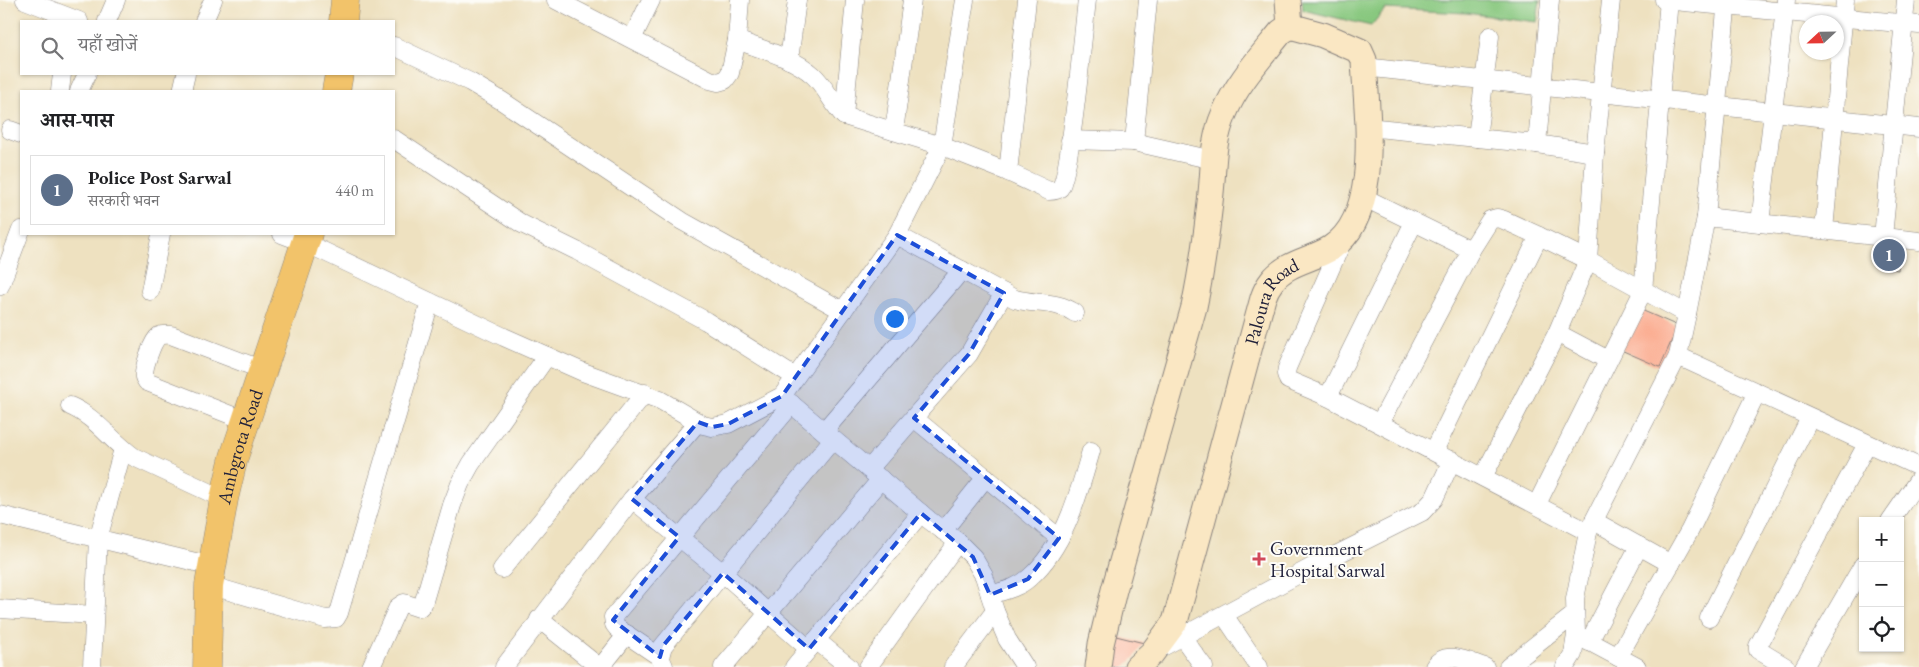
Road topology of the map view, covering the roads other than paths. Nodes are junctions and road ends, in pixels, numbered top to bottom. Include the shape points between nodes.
1 (25, 0) edge
2 (116, 0) edge
3 (213, 0) edge
4 (345, 0) edge
5 (556, 0) edge
6 (651, 0) edge
7 (740, 0) edge
8 (797, 0) edge
9 (855, 0) edge
10 (912, 0) edge
11 (965, 0) edge
12 (1027, 0) edge
13 (1087, 0) edge
14 (1148, 0) edge
15 (1288, 0) edge
16 (1550, 0) edge
17 (1611, 0) edge
18 (1664, 0) edge
19 (1668, 0) edge
20 (1845, 0) edge
21 (1906, 0) edge
22 (1727, 3) edge
23 (1785, 6) edge
24 (1829, 15) edge
25 (1844, 18) joint
26 (72, 20) edge
27 (107, 20) edge
28 (204, 20) edge
29 (343, 20) edge
30 (1911, 25) edge
31 (1290, 26) junction
32 (1490, 36) dead end
33 (632, 39) junction
34 (737, 40) junction
35 (395, 46) edge
36 (789, 60) junction
37 (1840, 60) edge
38 (1364, 67) junction
39 (62, 75) edge
40 (87, 75) edge
41 (186, 75) edge
42 (339, 75) edge
43 (1484, 80) junction
44 (1542, 87) junction
45 (60, 90) edge
46 (79, 90) edge
47 (182, 90) edge
48 (336, 90) edge
49 (1602, 93) junction
50 (1660, 100) junction
51 (1716, 106) junction
52 (1773, 112) junction
53 (844, 116) junction
54 (1834, 119) junction
55 (1894, 125) junction
56 (1367, 127) junction
57 (1919, 128) edge
58 (894, 131) junction
59 (1477, 138) junction
60 (395, 140) edge
61 (1070, 140) junction
62 (1134, 142) junction
63 (1538, 144) junction
64 (942, 146) junction
65 (1595, 153) junction
66 (1213, 160) junction
67 (1008, 172) junction
68 (1363, 197) junction
69 (1706, 217) junction
70 (1414, 222) junction
71 (1760, 223) junction
72 (1824, 230) junction
73 (20, 233) edge
74 (161, 235) edge
75 (897, 235) junction
76 (1539, 236) junction
77 (299, 237) edge
78 (1883, 237) junction
79 (1342, 240) junction
80 (1919, 241) edge
81 (1471, 250) junction
82 (1588, 260) junction
83 (962, 270) junction
84 (0, 286) edge
85 (150, 291) dead end
86 (1643, 291) junction
87 (1004, 293) junction
88 (430, 302) junction
89 (843, 311) junction
90 (1075, 313) dead end
91 (1687, 314) junction
92 (1558, 334) junction
93 (547, 356) junction
94 (1678, 356) junction
95 (1608, 360) junction
96 (263, 370) junction
97 (795, 377) junction
98 (1756, 392) junction
99 (645, 393) junction
100 (1328, 397) junction
101 (787, 400) junction
102 (70, 406) dead end
103 (914, 418) junction
104 (1810, 418) junction
105 (246, 421) junction
106 (698, 422) junction
107 (1380, 424) junction
108 (828, 435) junction
109 (1867, 444) junction
110 (123, 449) junction
111 (1091, 451) dead end
112 (1434, 451) junction
113 (1452, 460) junction
114 (1919, 467) edge
115 (875, 474) junction
116 (986, 477) junction
117 (1483, 477) junction
118 (1919, 479) edge
119 (224, 498) junction
120 (632, 499) junction
121 (1537, 504) junction
122 (922, 513) junction
123 (0, 515) edge
124 (1893, 517) edge
125 (1591, 526) junction
126 (943, 531) junction
127 (679, 538) junction
128 (1060, 538) junction
129 (98, 539) junction
130 (958, 542) junction
131 (1639, 546) junction
132 (1671, 564) junction
133 (502, 568) dead end
134 (1859, 572) edge
135 (723, 574) junction
136 (210, 575) junction
137 (992, 603) junction
138 (0, 609) edge
139 (768, 614) junction
140 (1574, 614) junction
141 (94, 615) junction
142 (1224, 615) junction
143 (539, 618) junction
144 (1709, 618) dead end
145 (627, 634) junction
146 (1183, 638) junction
147 (1582, 638) junction
148 (813, 645) junction
149 (1618, 657) junction
150 (1145, 660) edge
151 (662, 662) edge
152 (92, 667) edge
153 (207, 667) edge
154 (371, 667) edge
155 (504, 667) edge
156 (600, 667) edge
157 (723, 667) edge
158 (794, 667) edge
159 (849, 667) edge
160 (868, 667) edge
161 (953, 667) edge
162 (1025, 667) edge
163 (1098, 667) edge
164 (1204, 667) edge
165 (1259, 667) edge
166 (1434, 667) edge
167 (1485, 667) edge
168 (1508, 667) edge
169 (1566, 667) edge
170 (1637, 667) edge
171 (1786, 667) edge
172 (1804, 667) edge

1 - 26 street
2 - 27 street
3 - 28 street
4 - 29 main road
5 - 33 street
6 - 33 street
7 - 34 street
8 - 36 street
9 - 53 street
10 - 58 street
11 - 64 street
12 - 67 street
13 - 61 street
14 - 62 street
15 - 31 main road
16 - 44 street
17 - 49 street
18 - 19 street
19 - 22 street
19 - 50 street
20 - 25 street
21 - 30 street
22 - 23 street
22 - 51 street
23 - 24 street
23 - 52 street
25 - 30 street
30 - 55 street
31 - 38 main road, Paloura Road via 1323,35 1360,51
31 - 66 main road via 1281,32 1236,90 1214,143
32 - 43 street
33 - 34 street via 718,82 725,80 730,73
34 - 36 street
35 - 89 street via 502,101 682,221
36 - 53 street via 812,74
37 - 54 street
38 - 43 street
38 - 56 main road, Paloura Road
39 - 45 street
40 - 46 street
41 - 47 street
42 - 48 main road
43 - 44 street
43 - 59 street
44 - 49 street
44 - 63 street
49 - 50 street
49 - 65 street
50 - 51 street
50 - 86 street
51 - 52 street
51 - 69 street
52 - 54 street
52 - 71 street
53 - 58 street
54 - 55 street
54 - 72 street
55 - 57 street
55 - 78 street
56 - 59 street
56 - 68 main road, Paloura Road
58 - 64 street
59 - 63 street
60 - 97 street via 522,224 706,321
61 - 62 street
61 - 67 street via 1064,180 1055,191
62 - 66 street
63 - 65 street
64 - 67 street
64 - 75 street
65 - 82 street
66 - 163 main road via 1203,260 1194,307 1114,590
68 - 70 street
68 - 79 main road, Paloura Road via 1353,226
69 - 71 street
69 - 91 street
70 - 81 street
70 - 100 street
71 - 72 street
72 - 78 street
73 - 84 street
74 - 85 street
75 - 83 street
75 - 89 street
76 - 81 street via 1497,218 1490,220
76 - 82 street
76 - 112 street
77 - 88 street
77 - 96 main road, Ambgrota Road
78 - 80 street
79 - 100 street via 1286,374 1288,380
79 - 150 main road, Paloura Road via 1285,269 1272,281 1263,298 1181,604 1175,622
81 - 107 street
82 - 86 street
82 - 92 street
83 - 87 street
83 - 108 street
86 - 91 street
86 - 95 street
87 - 90 street via 1025,302 1059,304
87 - 103 street via 969,354
88 - 93 street
88 - 136 street via 336,618 325,619
89 - 97 street
91 - 94 street
92 - 95 street
92 - 117 street
93 - 99 street
93 - 154 street via 460,484 422,607 404,603 398,607
94 - 98 street
94 - 125 street
95 - 121 street
96 - 105 main road, Ambgrota Road
96 - 105 street via 163,334 156,340 143,371 147,382
97 - 101 street
98 - 104 street
98 - 132 street
99 - 106 street
99 - 133 street
100 - 107 street
101 - 106 street via 728,424 712,427
101 - 108 street
101 - 127 street
102 - 110 street via 89,416
103 - 115 street
103 - 116 street
104 - 109 street
104 - 144 street
105 - 119 main road, Ambgrota Road
106 - 120 street
107 - 112 street
108 - 115 street
108 - 135 street
109 - 114 street
109 - 171 street via 1758,646 1762,654
110 - 119 street via 145,463
110 - 129 street
111 - 128 street via 1077,500
112 - 113 street
113 - 117 street
113 - 142 street via 1434,500 1422,512 1312,566
115 - 122 street
115 - 139 street
116 - 126 street
116 - 128 street
117 - 121 street
118 - 124 street
119 - 136 main road, Ambgrota Road
120 - 127 street
120 - 143 street
121 - 125 street
122 - 126 street
122 - 148 street
123 - 129 street
125 - 131 street
125 - 140 street
126 - 130 street
127 - 135 street
127 - 145 street via 613,617 614,624
128 - 137 street via 1028,579
129 - 136 street
129 - 141 street
130 - 137 street via 984,576
130 - 160 street
131 - 132 street
131 - 147 street
132 - 149 street
134 - 172 street
135 - 139 street
135 - 151 street via 663,646
136 - 153 main road, Ambgrota Road
137 - 161 street
137 - 162 street via 1007,639
138 - 141 street
139 - 148 street
139 - 157 street
140 - 147 street
140 - 168 street
141 - 152 street
142 - 146 street
142 - 165 street
143 - 155 street
143 - 156 street
145 - 151 street
145 - 156 street
146 - 150 street
146 - 164 street
147 - 149 street
147 - 169 street
148 - 158 street
148 - 159 street
149 - 170 street
166 - 167 street via 1437,661 1448,657

